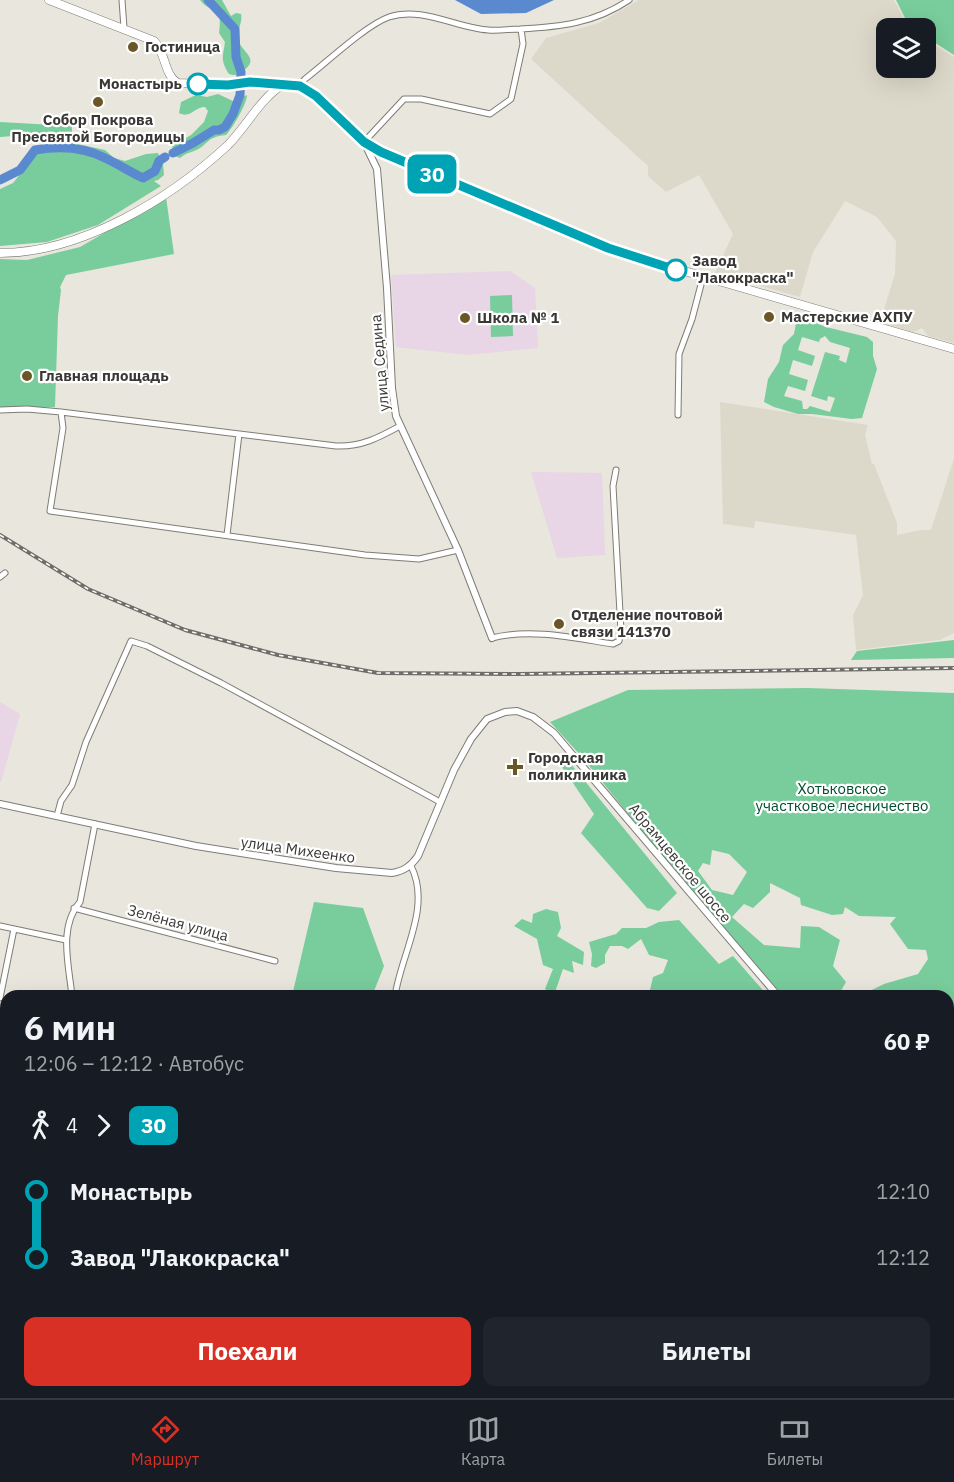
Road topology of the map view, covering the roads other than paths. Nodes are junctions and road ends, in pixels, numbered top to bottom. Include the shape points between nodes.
1 (49, 0) edge
2 (122, 0) edge
3 (629, 0) edge
4 (124, 28) junction
5 (521, 29) junction
6 (250, 82) junction
7 (285, 84) junction
8 (300, 86) junction
9 (267, 99) junction
10 (364, 142) junction
11 (0, 253) edge
12 (703, 278) junction
13 (954, 349) edge
14 (0, 410) edge
15 (61, 412) junction
16 (678, 415) dead end
17 (400, 426) junction
18 (239, 434) junction
19 (616, 470) dead end
20 (227, 535) junction
21 (458, 550) junction
22 (492, 638) joint
23 (440, 801) junction
24 (0, 804) edge
25 (57, 816) junction
26 (95, 824) junction
27 (411, 866) junction
28 (74, 908) junction
29 (0, 926) edge
30 (14, 929) junction
31 (66, 940) junction
32 (276, 961) dead end
33 (2, 990) edge
34 (71, 990) edge
35 (396, 990) edge
36 (773, 990) edge

1 - 4 main road
2 - 4 street
3 - 5 street via 582,22
4 - 6 main road via 158,45 175,82
5 - 8 street via 488,30 417,15 390,17 369,28
5 - 10 street via 523,44 511,99 490,114 404,99
6 - 7 main road
6 - 9 main road via 264,91
7 - 8 main road
7 - 9 main road
8 - 10 main road via 316,96
9 - 11 main road via 222,150 132,213 79,239 45,249
10 - 12 main road via 598,244
10 - 17 street, улица Седина via 377,169 392,388
12 - 13 main road
12 - 16 street via 679,354
14 - 15 street
15 - 18 street
15 - 20 street via 63,428 50,512
17 - 18 street via 353,446
17 - 21 street, улица Седина
18 - 20 street
19 - 22 street via 619,641 613,644 510,634
20 - 21 street via 419,559
21 - 22 street, улица Седина
23 - 25 street via 221,683 131,641
23 - 27 street
23 - 36 street, Абрамцевское шоссе via 471,740 487,719 505,712 525,714 554,733
24 - 25 street, улица Михеенко
25 - 26 street, улица Михеенко
26 - 27 street, улица Михеенко via 196,846 336,868 392,873
26 - 28 street via 80,902
27 - 35 street via 415,874 416,924
28 - 31 street
28 - 32 street, Зелёная улица
29 - 30 street
30 - 31 street
30 - 33 street
31 - 34 street

